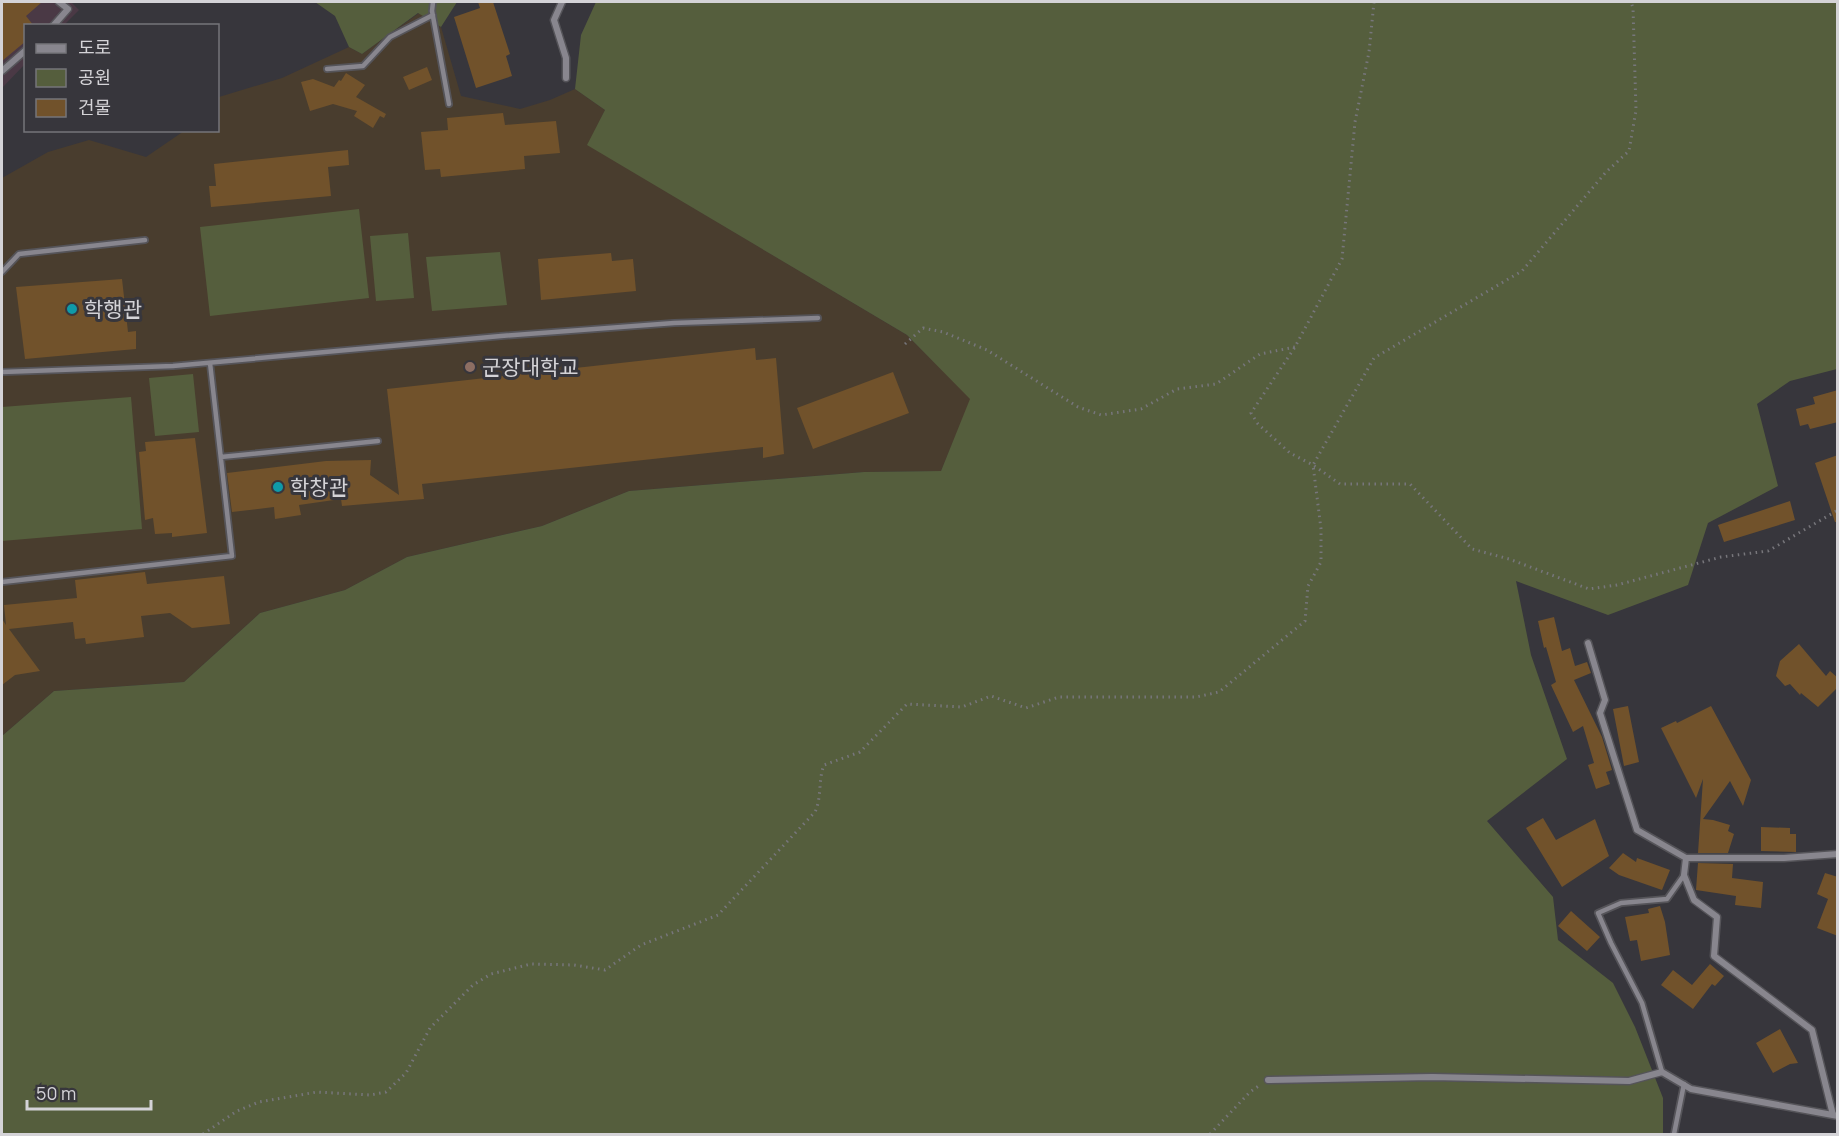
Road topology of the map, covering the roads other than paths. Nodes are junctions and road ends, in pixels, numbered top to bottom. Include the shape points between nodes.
1 (59, 2) edge
2 (433, 2) edge
3 (562, 2) edge
4 (432, 15) junction
5 (55, 24) edge
6 (24, 52) edge
7 (327, 69) dead end
8 (2, 71) edge
9 (566, 78) dead end
10 (449, 104) dead end
11 (145, 240) dead end
12 (2, 273) edge
13 (818, 318) dead end
14 (210, 363) junction
15 (2, 372) edge
16 (378, 441) dead end
17 (221, 457) junction
18 (2, 582) edge
19 (1588, 643) dead end
20 (1838, 854) edge
21 (1686, 858) junction
22 (1684, 874) junction
23 (1662, 1072) junction
24 (1268, 1080) road end
25 (1684, 1084) junction
26 (1835, 1115) edge
27 (1674, 1134) edge

1 - 5 street via 68,9
2 - 4 lane
3 - 9 street via 555,20 566,58
4 - 7 lane via 390,37 363,66
4 - 10 lane
6 - 8 street
11 - 12 lane via 19,254
13 - 14 lane via 674,323
14 - 15 lane
14 - 17 lane
16 - 17 lane
17 - 18 lane via 232,556
19 - 21 street via 1605,700 1600,713 1637,830
20 - 21 street
21 - 22 street
22 - 23 lane via 1667,899 1621,903 1598,913 1642,1003
22 - 26 street via 1694,900 1717,917 1714,957 1812,1030
23 - 24 street via 1629,1081 1432,1077
23 - 25 street
25 - 26 street via 1691,1089
25 - 27 lane

